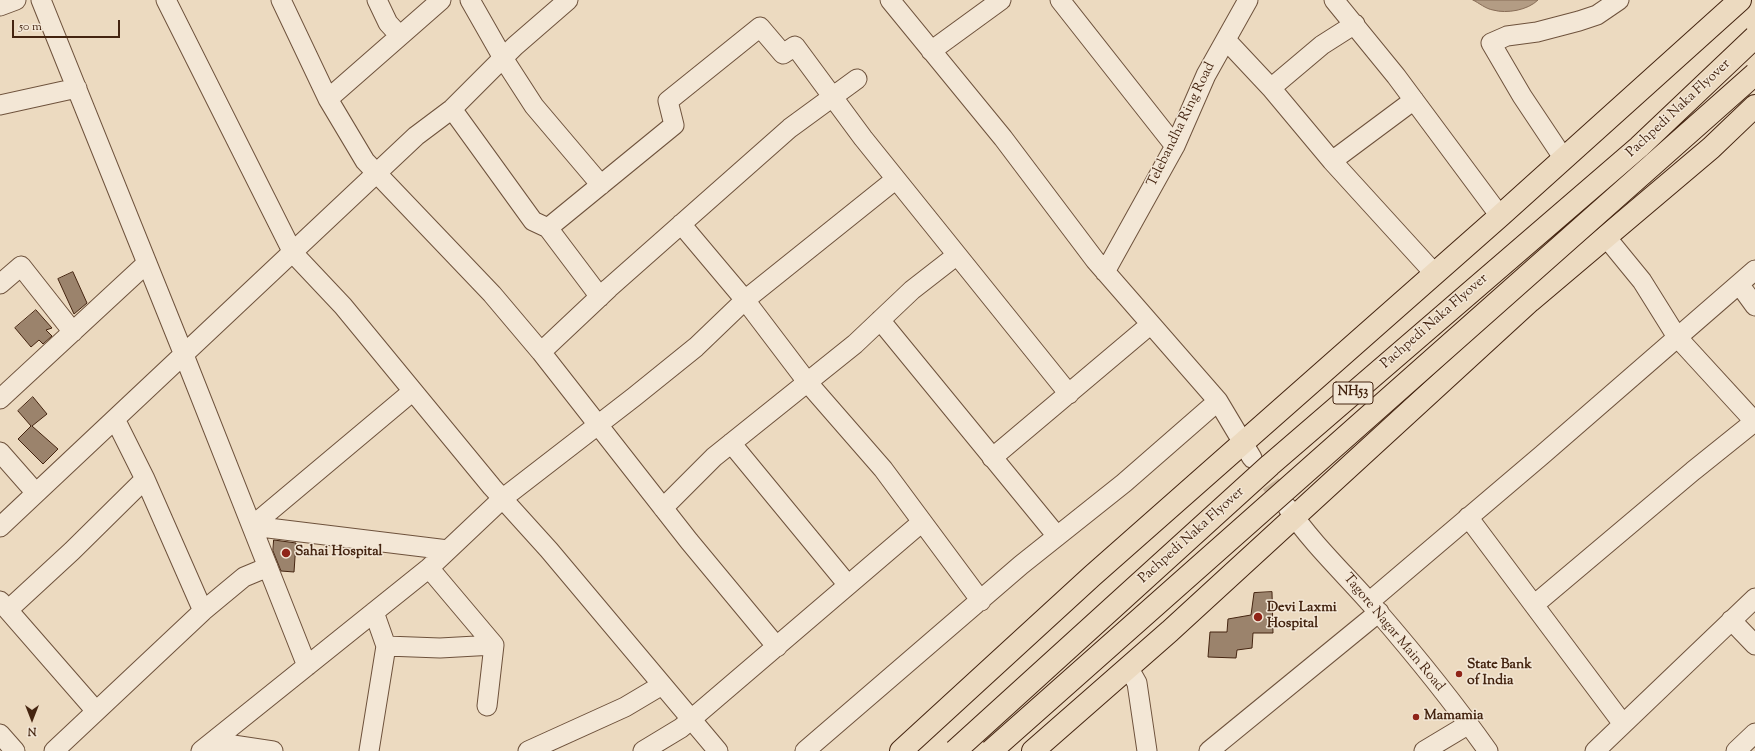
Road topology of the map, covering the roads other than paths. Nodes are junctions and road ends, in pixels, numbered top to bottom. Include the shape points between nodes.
1 (16, 0) edge
2 (41, 0) edge
3 (166, 0) edge
4 (281, 0) edge
5 (377, 0) edge
6 (441, 0) edge
7 (470, 0) edge
8 (568, 0) edge
9 (890, 0) edge
10 (1001, 0) edge
11 (1060, 0) edge
12 (1248, 0) edge
13 (1334, 0) edge
14 (1619, 0) edge
15 (1740, 0) edge
16 (0, 6) edge
17 (1355, 24) junction
18 (399, 35) junction
19 (1755, 37) edge
20 (1226, 40) junction
21 (931, 51) junction
22 (503, 58) junction
23 (1755, 74) edge
24 (857, 79) dead end
25 (77, 88) junction
26 (1271, 88) junction
27 (833, 97) junction
28 (328, 99) junction
29 (1414, 100) junction
30 (0, 105) edge
31 (1755, 106) edge
32 (452, 109) junction
33 (1175, 146) junction
34 (1564, 159) junction
35 (1332, 161) junction
36 (378, 173) junction
37 (896, 179) junction
38 (601, 185) junction
39 (1500, 216) junction
40 (681, 224) junction
41 (548, 228) junction
42 (1606, 237) junction
43 (293, 253) junction
44 (957, 255) junction
45 (147, 263) junction
46 (1755, 270) edge
47 (1105, 272) junction
48 (1435, 274) junction
49 (0, 284) edge
50 (1739, 284) junction
51 (600, 297) junction
52 (745, 300) junction
53 (1755, 306) edge
54 (880, 320) junction
55 (1151, 324) junction
56 (73, 332) junction
57 (1677, 337) junction
58 (541, 352) junction
59 (184, 355) junction
60 (808, 383) junction
61 (413, 391) junction
62 (1068, 394) junction
63 (0, 399) edge
64 (1218, 400) junction
65 (115, 419) junction
66 (1755, 422) edge
67 (597, 425) junction
68 (731, 443) junction
69 (1248, 451) junction
70 (0, 452) edge
71 (992, 458) junction
72 (145, 479) junction
73 (36, 493) junction
74 (502, 499) junction
75 (663, 508) junction
76 (1291, 513) junction
77 (1468, 517) junction
78 (922, 522) junction
79 (252, 526) junction
80 (0, 527) edge
81 (1057, 536) junction
82 (448, 550) junction
83 (268, 567) junction
84 (430, 568) junction
85 (848, 585) junction
86 (1755, 598) edge
87 (980, 601) junction
88 (1534, 605) junction
89 (4, 606) edge
90 (1374, 607) junction
91 (204, 611) junction
92 (374, 612) junction
93 (1731, 620) junction
94 (494, 645) junction
95 (1755, 645) edge
96 (386, 646) junction
97 (777, 647) junction
98 (307, 666) junction
99 (1128, 667) junction
100 (662, 685) junction
101 (487, 706) dead end
102 (96, 711) junction
103 (690, 719) junction
104 (1469, 724) junction
105 (1623, 724) junction
106 (1755, 733) edge
107 (0, 734) edge
108 (207, 746) edge
109 (15, 751) edge
110 (54, 751) edge
111 (273, 751) edge
112 (369, 751) edge
113 (528, 751) edge
114 (643, 751) edge
115 (718, 751) edge
116 (805, 751) edge
117 (900, 751) edge
118 (955, 751) edge
119 (992, 751) edge
120 (1033, 751) edge
121 (1147, 751) edge
122 (1209, 751) edge
123 (1424, 751) edge
124 (1488, 751) edge
125 (1595, 751) edge
126 (1736, 751) edge

1 - 16 street
2 - 25 street
3 - 43 street
4 - 28 street
5 - 18 street via 388,23
6 - 18 street
7 - 22 street
8 - 22 street
9 - 21 street
10 - 21 street
11 - 33 street
12 - 20 street, Telebandha Ring Road
13 - 17 street
14 - 34 street via 1597,15 1537,32 1507,36 1491,43
15 - 34 main road
17 - 26 street via 1322,46
17 - 29 street
18 - 28 street
19 - 118 main road, Pachpedi Naka Flyover / NH53, bridge via 1639,147 1270,465
20 - 26 street
20 - 33 street, Telebandha Ring Road via 1206,75
21 - 47 street via 1003,138
22 - 32 street
22 - 38 street via 534,106
23 - 119 main road, Pachpedi Naka Flyover / NH53, bridge
24 - 27 street
25 - 30 street
25 - 45 street
26 - 35 street
27 - 37 street
27 - 38 street via 795,46 783,54 760,26 668,101 674,125
27 - 40 street via 790,128
28 - 36 street via 365,161
29 - 35 street
29 - 39 street
31 - 42 main road via 1711,148
32 - 36 street via 416,136
32 - 41 street via 533,221
33 - 47 street, Telebandha Ring Road
34 - 39 main road
35 - 48 street
36 - 43 street
36 - 58 street via 492,294
37 - 44 street
37 - 52 street
38 - 41 street
39 - 48 main road
40 - 51 street
40 - 52 street
41 - 51 street
42 - 57 street via 1642,282
42 - 76 main road
43 - 59 street
43 - 61 street via 344,306
44 - 54 street via 912,290
44 - 62 street
45 - 56 street
45 - 59 street
46 - 50 street
47 - 55 street
48 - 69 main road via 1319,375
49 - 56 street via 21,266
50 - 53 street
50 - 57 street
51 - 58 street
52 - 60 street
52 - 67 street via 696,347
54 - 60 street
54 - 71 street
55 - 62 street
55 - 64 street
56 - 63 street
57 - 66 street
57 - 77 street
58 - 67 street
59 - 65 street
59 - 79 street
60 - 68 street
60 - 78 street via 883,469
61 - 74 street
61 - 79 street
62 - 71 street
64 - 69 street
64 - 81 street via 1124,483
65 - 72 street
65 - 73 street
66 - 88 street
67 - 74 street
67 - 75 street
68 - 75 street
68 - 85 street
69 - 117 main road via 1092,576
70 - 73 street
71 - 81 street
72 - 89 street via 72,551
72 - 91 street
73 - 80 street
74 - 82 street
74 - 100 street via 549,550
75 - 97 street
76 - 90 street, Tagore Nagar Main Road
76 - 99 main road
77 - 88 street
77 - 90 street
78 - 85 street
78 - 87 street
79 - 82 street
79 - 83 street
81 - 87 street
82 - 84 street
83 - 91 street via 244,576
83 - 98 street
84 - 92 street
84 - 94 street
85 - 97 street
86 - 93 street
87 - 116 street
88 - 105 street
89 - 102 street
90 - 104 street, Tagore Nagar Main Road
90 - 122 street
91 - 102 street
92 - 96 street
92 - 98 street
93 - 95 street
93 - 105 street
94 - 96 street via 440,648
94 - 101 street
96 - 112 street
97 - 103 street
98 - 108 street
99 - 120 main road
99 - 121 street via 1137,683
100 - 103 street
100 - 113 street via 618,710
102 - 110 street
103 - 114 street via 681,728
103 - 115 street
104 - 123 street
104 - 124 street, Tagore Nagar Main Road
105 - 125 street
106 - 126 street
107 - 109 street
108 - 111 street

